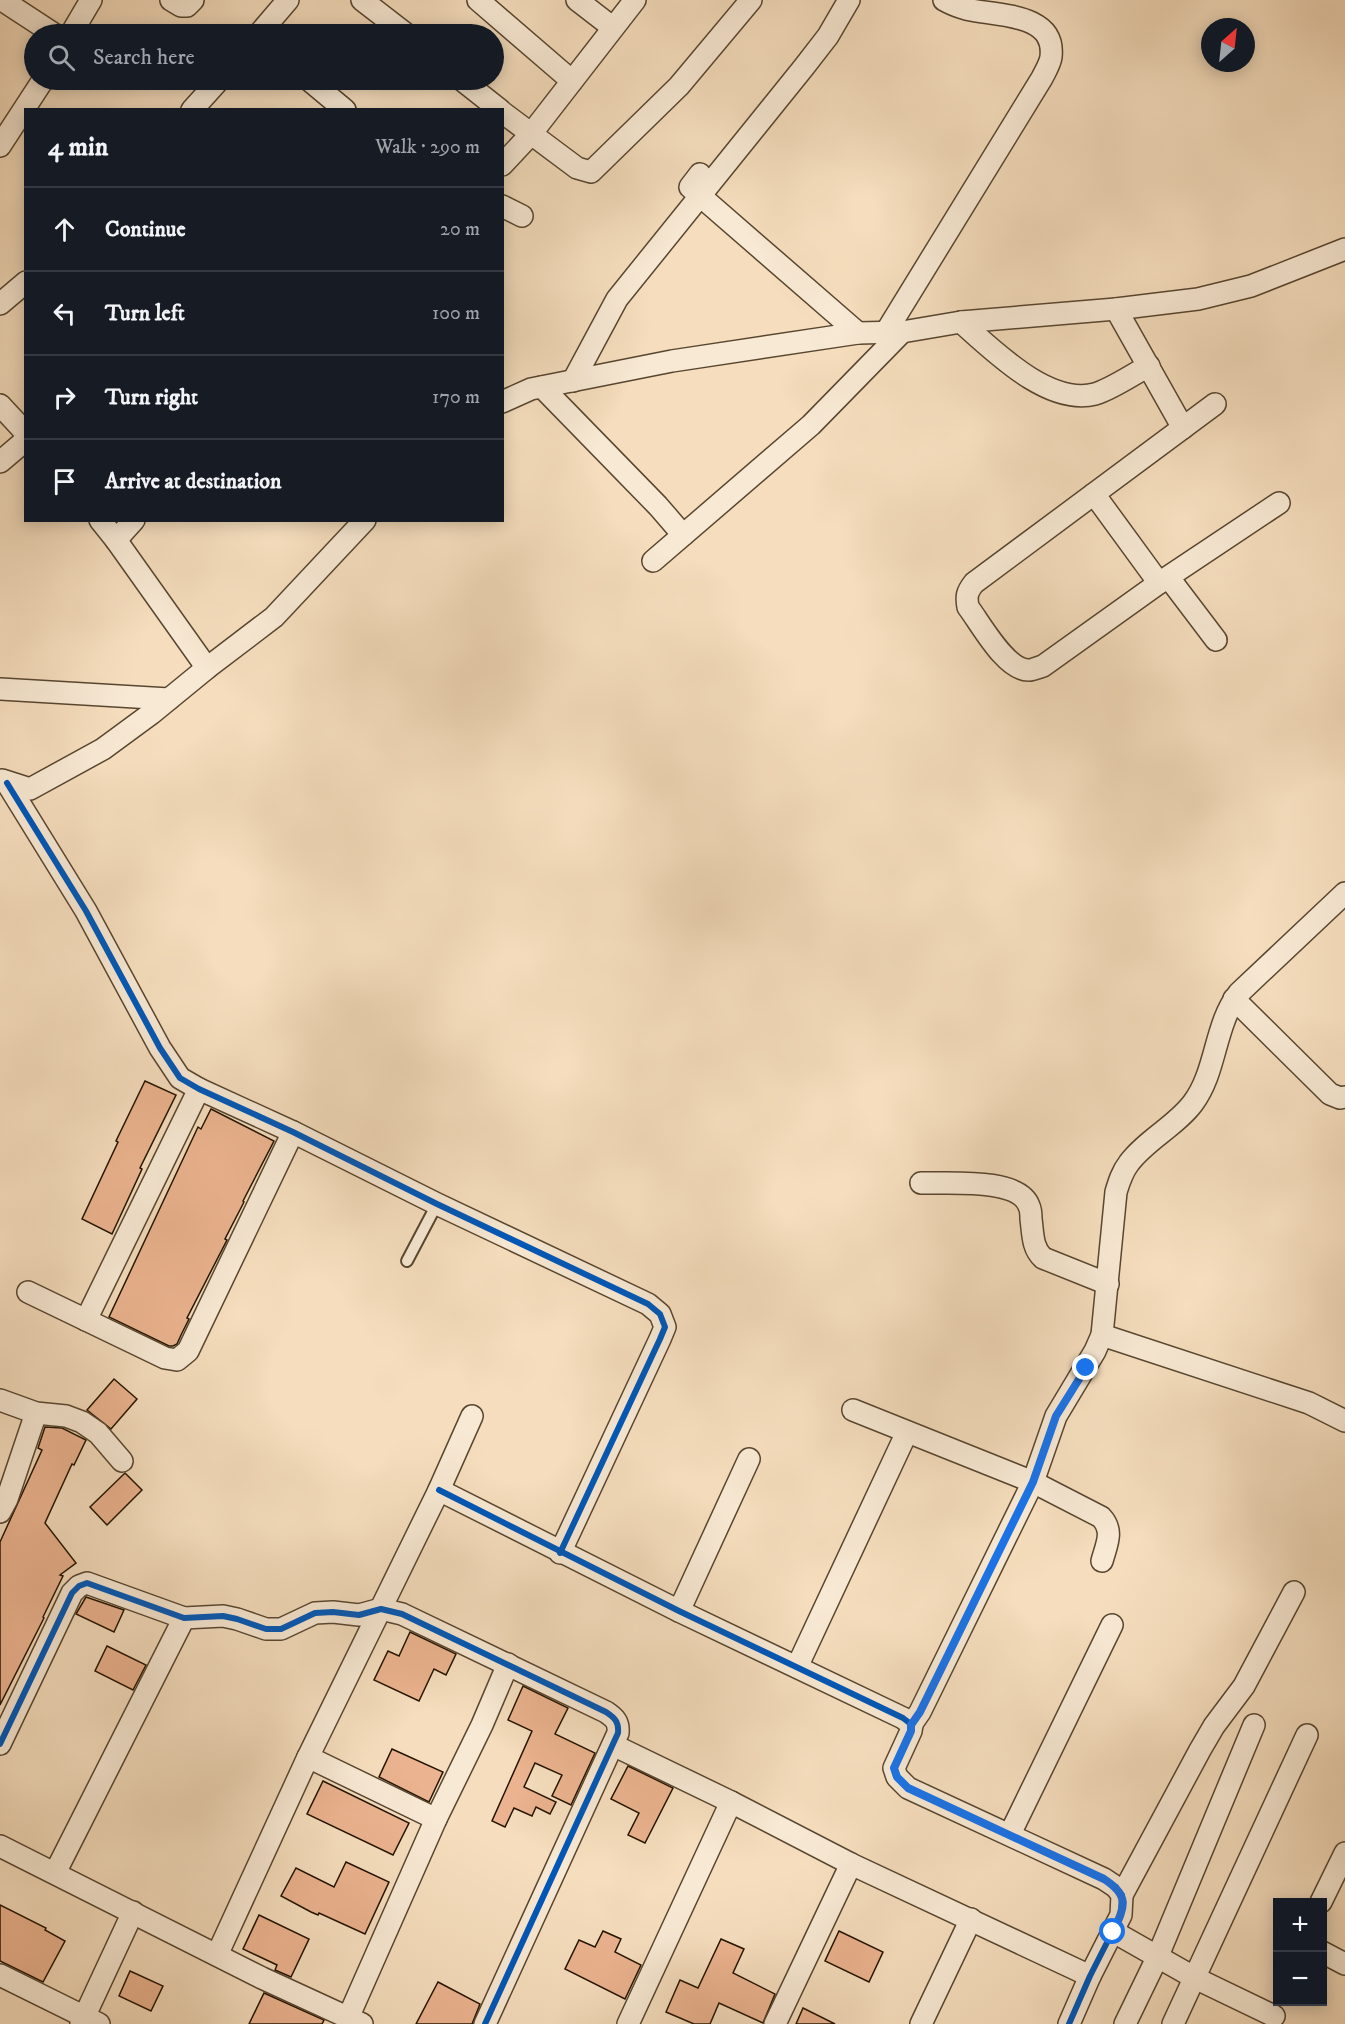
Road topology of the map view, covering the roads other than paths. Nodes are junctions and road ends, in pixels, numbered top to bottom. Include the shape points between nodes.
1 (2, 0) edge
2 (91, 0) edge
3 (171, 0) edge
4 (193, 0) edge
5 (288, 0) edge
6 (362, 0) edge
7 (478, 0) edge
8 (577, 0) edge
9 (634, 0) edge
10 (751, 0) edge
11 (849, 0) edge
12 (945, 0) edge
13 (39, 24) edge
14 (77, 24) edge
15 (268, 24) edge
16 (393, 24) edge
17 (612, 27) junction
18 (572, 81) junction
19 (36, 90) edge
20 (210, 90) edge
21 (321, 90) edge
22 (475, 90) edge
23 (24, 108) edge
24 (24, 108) edge
25 (194, 108) edge
26 (343, 108) edge
27 (497, 108) edge
28 (504, 113) edge
29 (531, 134) junction
30 (0, 146) edge
31 (504, 163) edge
32 (700, 174) dead end
33 (702, 196) junction
34 (504, 207) edge
35 (522, 216) dead end
36 (1345, 249) edge
37 (24, 284) edge
38 (0, 304) edge
39 (1116, 309) junction
40 (962, 322) junction
41 (894, 332) junction
42 (858, 333) junction
43 (1149, 366) junction
44 (573, 381) junction
45 (542, 387) junction
46 (504, 401) edge
47 (1215, 404) dead end
48 (0, 405) edge
49 (1183, 428) junction
50 (24, 431) edge
51 (24, 442) edge
52 (0, 462) edge
53 (1094, 494) junction
54 (1279, 503) dead end
55 (102, 522) edge
56 (132, 522) edge
57 (363, 522) edge
58 (683, 535) junction
59 (116, 540) junction
60 (653, 561) dead end
61 (1164, 580) junction
62 (1216, 640) dead end
63 (207, 668) junction
64 (0, 689) edge
65 (169, 699) junction
66 (3, 781) edge
67 (1345, 893) edge
68 (1234, 999) junction
69 (198, 1089) junction
70 (1345, 1097) edge
71 (292, 1132) junction
72 (921, 1183) dead end
73 (436, 1203) junction
74 (407, 1261) dead end
75 (1108, 1284) junction
76 (28, 1292) dead end
77 (86, 1320) junction
78 (1102, 1335) junction
79 (0, 1400) edge
80 (853, 1410) dead end
81 (36, 1413) junction
82 (472, 1416) dead end
83 (1345, 1421) edge
84 (907, 1432) junction
85 (749, 1459) dead end
86 (122, 1461) dead end
87 (1033, 1482) junction
88 (439, 1490) junction
89 (0, 1512) edge
90 (560, 1553) junction
91 (1102, 1561) dead end
92 (1294, 1592) dead end
93 (381, 1609) junction
94 (679, 1611) junction
95 (184, 1618) junction
96 (1112, 1625) dead end
97 (508, 1664) junction
98 (797, 1667) junction
99 (911, 1725) junction
100 (1254, 1725) dead end
101 (1307, 1736) dead end
102 (0, 1744) edge
103 (613, 1745) junction
104 (308, 1757) junction
105 (731, 1802) junction
106 (436, 1819) junction
107 (1010, 1834) junction
108 (0, 1846) edge
109 (1345, 1853) edge
110 (851, 1864) junction
111 (55, 1873) junction
112 (1122, 1895) junction
113 (1323, 1898) edge
114 (133, 1912) junction
115 (970, 1919) junction
116 (1113, 1932) junction
117 (1327, 1954) edge
118 (217, 1955) junction
119 (1157, 1958) junction
120 (1345, 1964) edge
121 (0, 1975) edge
122 (1090, 1976) junction
123 (1194, 1978) junction
124 (1274, 2014) edge
125 (355, 2021) edge
126 (88, 2022) edge
127 (485, 2024) edge
128 (628, 2024) edge
129 (775, 2024) edge
130 (921, 2024) edge
131 (1069, 2024) edge
132 (1125, 2024) edge
133 (1173, 2024) edge

1 - 13 street
2 - 14 street
3 - 4 street via 181,6
5 - 15 street
6 - 16 street
7 - 18 street
8 - 17 street
9 - 17 street
10 - 29 street via 679,86 591,172 577,168
11 - 33 street via 828,36
12 - 41 street via 966,9 1024,19 1040,27 1050,43 1051,59
17 - 18 street
18 - 29 street
19 - 23 street
20 - 25 street
21 - 26 street
22 - 27 street
24 - 30 street
28 - 29 street
29 - 31 street
32 - 33 street via 690,187
33 - 42 street
33 - 44 street via 617,299
34 - 35 street
36 - 39 street via 1251,286 1198,299
37 - 38 street
39 - 40 street
39 - 43 street
40 - 41 street
40 - 43 street via 1029,377 1077,397 1097,393
41 - 42 street
41 - 58 street via 811,425
42 - 44 street via 672,361
43 - 49 street
44 - 45 street
45 - 46 street
45 - 58 street
47 - 49 street
48 - 50 street
49 - 53 street
51 - 52 street
53 - 61 street
53 - 61 street via 968,590 968,607 1008,662 1029,670 1043,666
54 - 61 street
55 - 59 street
56 - 59 street
57 - 63 street via 274,617
58 - 60 street
59 - 63 street
61 - 62 street
63 - 65 street
64 - 65 street
65 - 66 street via 103,749 30,789
66 - 69 street via 86,911 173,1069
67 - 68 street
68 - 70 street via 1330,1094
68 - 75 street via 1193,1103 1130,1162 1121,1176 1116,1192
69 - 71 street
69 - 77 street
71 - 73 street
71 - 77 street via 188,1352 177,1360 165,1358
72 - 75 street via 987,1185 1019,1193 1029,1204 1037,1252 1043,1258
73 - 74 lane
73 - 90 street via 648,1304 660,1314 665,1327
75 - 78 street
76 - 77 street
78 - 83 street via 1309,1403
78 - 87 street via 1056,1416
79 - 81 street
80 - 84 street
81 - 86 street via 82,1422 98,1433
81 - 89 street
82 - 88 street
84 - 87 street
84 - 98 street
85 - 94 street
87 - 91 street via 1101,1517 1108,1525
87 - 99 street
88 - 90 street
88 - 93 street
90 - 94 street
92 - 112 street via 1244,1686 1200,1750
93 - 95 street via 359,1615 315,1613 281,1629 266,1629 222,1616
93 - 97 street via 411,1616
93 - 104 street
94 - 98 street
95 - 102 street via 97,1586 79,1586 72,1593
95 - 111 street
96 - 107 street
97 - 103 street via 615,1718 619,1725
97 - 106 street
98 - 99 street
99 - 107 street via 894,1768 897,1777 908,1788
100 - 119 street
101 - 123 street
103 - 105 street
103 - 127 street
104 - 106 street
104 - 118 street
105 - 110 street
105 - 128 street
106 - 125 street
107 - 112 street via 1104,1879
108 - 111 street
109 - 113 street
110 - 115 street
110 - 129 street
111 - 114 street
112 - 116 street via 1123,1907
114 - 118 street
114 - 126 street
115 - 122 street
115 - 130 street
116 - 119 street
116 - 122 street
117 - 120 street
118 - 125 street
119 - 123 street
119 - 132 street
121 - 126 street
122 - 131 street
123 - 124 street
123 - 133 street

